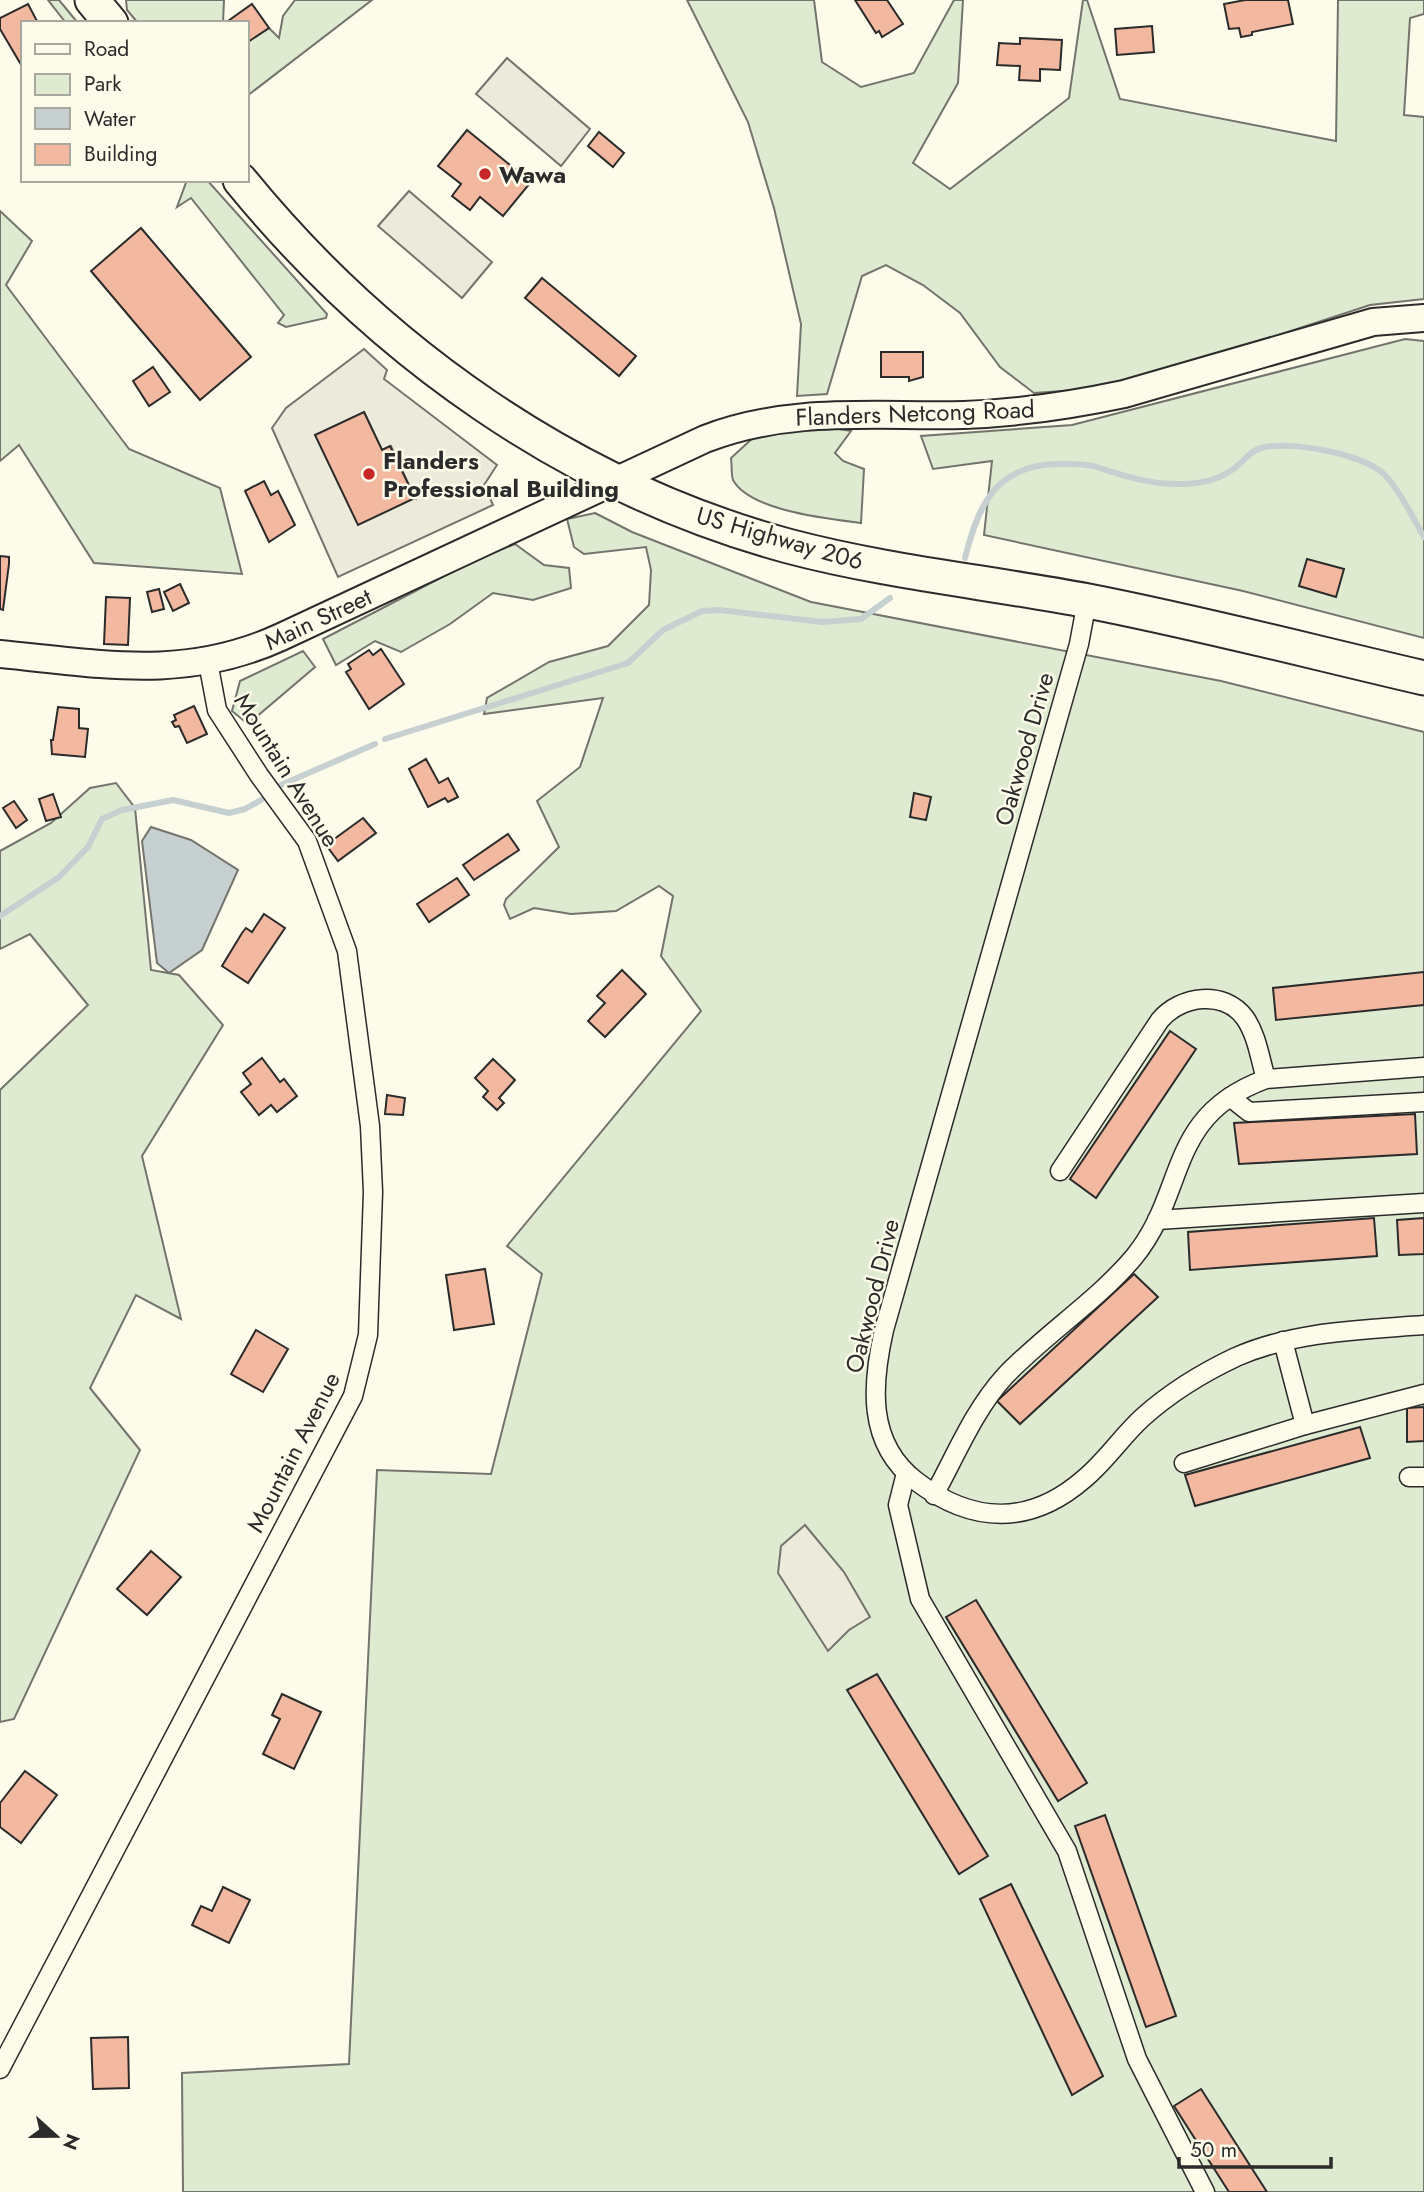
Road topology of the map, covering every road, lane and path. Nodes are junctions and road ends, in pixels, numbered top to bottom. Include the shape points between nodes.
1 (92, 0) edge
2 (109, 21) edge
3 (242, 182) edge
4 (1424, 318) edge
5 (615, 480) junction
6 (1087, 601) junction
7 (0, 654) edge
8 (208, 663) junction
9 (1424, 678) edge
10 (1424, 1067) edge
11 (1266, 1079) junction
12 (1230, 1097) junction
13 (1424, 1102) edge
14 (1060, 1171) dead end
15 (1424, 1203) edge
16 (1157, 1220) junction
17 (1424, 1325) edge
18 (1283, 1341) junction
19 (1424, 1394) edge
20 (1305, 1425) junction
21 (1184, 1463) dead end
22 (906, 1473) junction
23 (934, 1495) junction
24 (0, 2069) edge
25 (1205, 2192) edge

1 - 2 highway
3 - 5 highway, US Highway 206 via 341,291 416,356 532,437
4 - 5 main road, Flanders Netcong Road via 1373,322 1090,401 965,415 853,413 777,419 705,439
5 - 6 highway, US Highway 206 via 703,518 788,546 861,564
5 - 8 main road, Main Street via 281,637
6 - 9 highway, US Highway 206
6 - 22 street, Oakwood Drive via 1079,644 879,1352 874,1405 884,1438
7 - 8 main road, Main Street via 137,666
8 - 24 street, Mountain Avenue via 217,710 307,841 347,951 370,1126 372,1282 366,1351 353,1396
10 - 11 street
11 - 12 street
11 - 14 street via 1253,1035 1234,1008 1205,999 1178,1003 1160,1020
12 - 13 street via 1249,1112
12 - 16 street via 1191,1138
15 - 16 street
16 - 23 street via 1133,1258 1004,1377 984,1403
17 - 18 street, Oakwood Drive
18 - 20 street
18 - 23 street, Oakwood Drive via 1238,1357 1181,1388 1141,1419 1086,1478 1047,1504 992,1515
19 - 20 street
20 - 21 street
22 - 23 street, Oakwood Drive
22 - 25 street via 898,1505 919,1599 1067,1851 1136,2059

